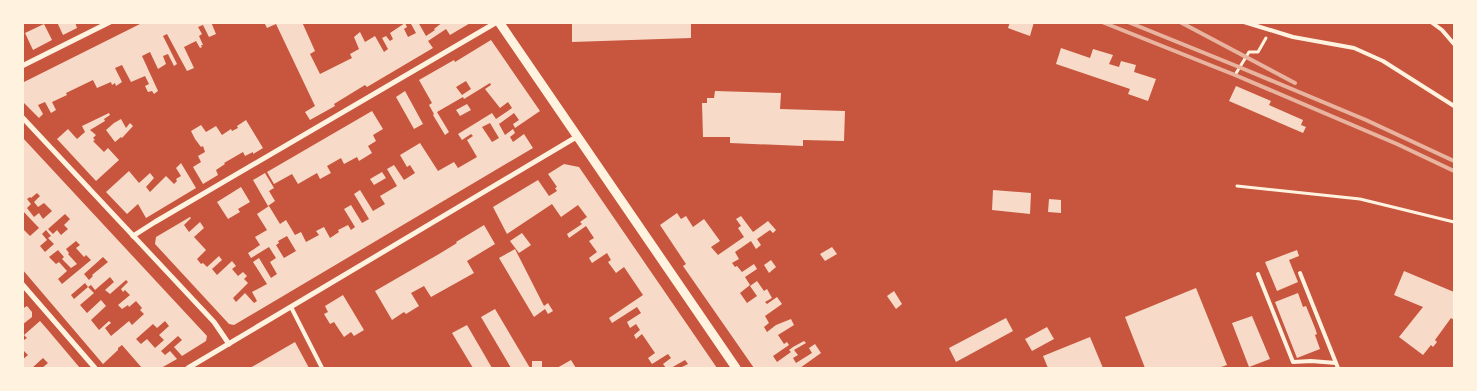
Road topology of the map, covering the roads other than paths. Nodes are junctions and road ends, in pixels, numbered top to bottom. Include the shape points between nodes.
1 (110, 22) edge
2 (498, 22) edge
3 (1244, 22) edge
4 (1431, 22) edge
5 (1454, 44) edge
6 (22, 66) edge
7 (1454, 106) edge
8 (22, 117) edge
9 (578, 136) junction
10 (133, 236) junction
11 (1300, 273) dead end
12 (1258, 274) dead end
13 (22, 284) edge
14 (291, 307) junction
15 (229, 344) junction
16 (1336, 363) junction
17 (95, 368) edge
18 (188, 368) edge
19 (322, 368) edge
20 (736, 368) edge
21 (1338, 368) edge

1 - 6 street
2 - 9 street
2 - 10 street
3 - 7 lane via 1293,38 1354,48 1383,61
4 - 5 lane
8 - 10 street
9 - 14 street
9 - 20 street
10 - 15 street via 214,322
11 - 16 lane
12 - 16 lane via 1293,362
13 - 17 street
14 - 15 street
14 - 19 lane
15 - 18 street
16 - 21 lane

